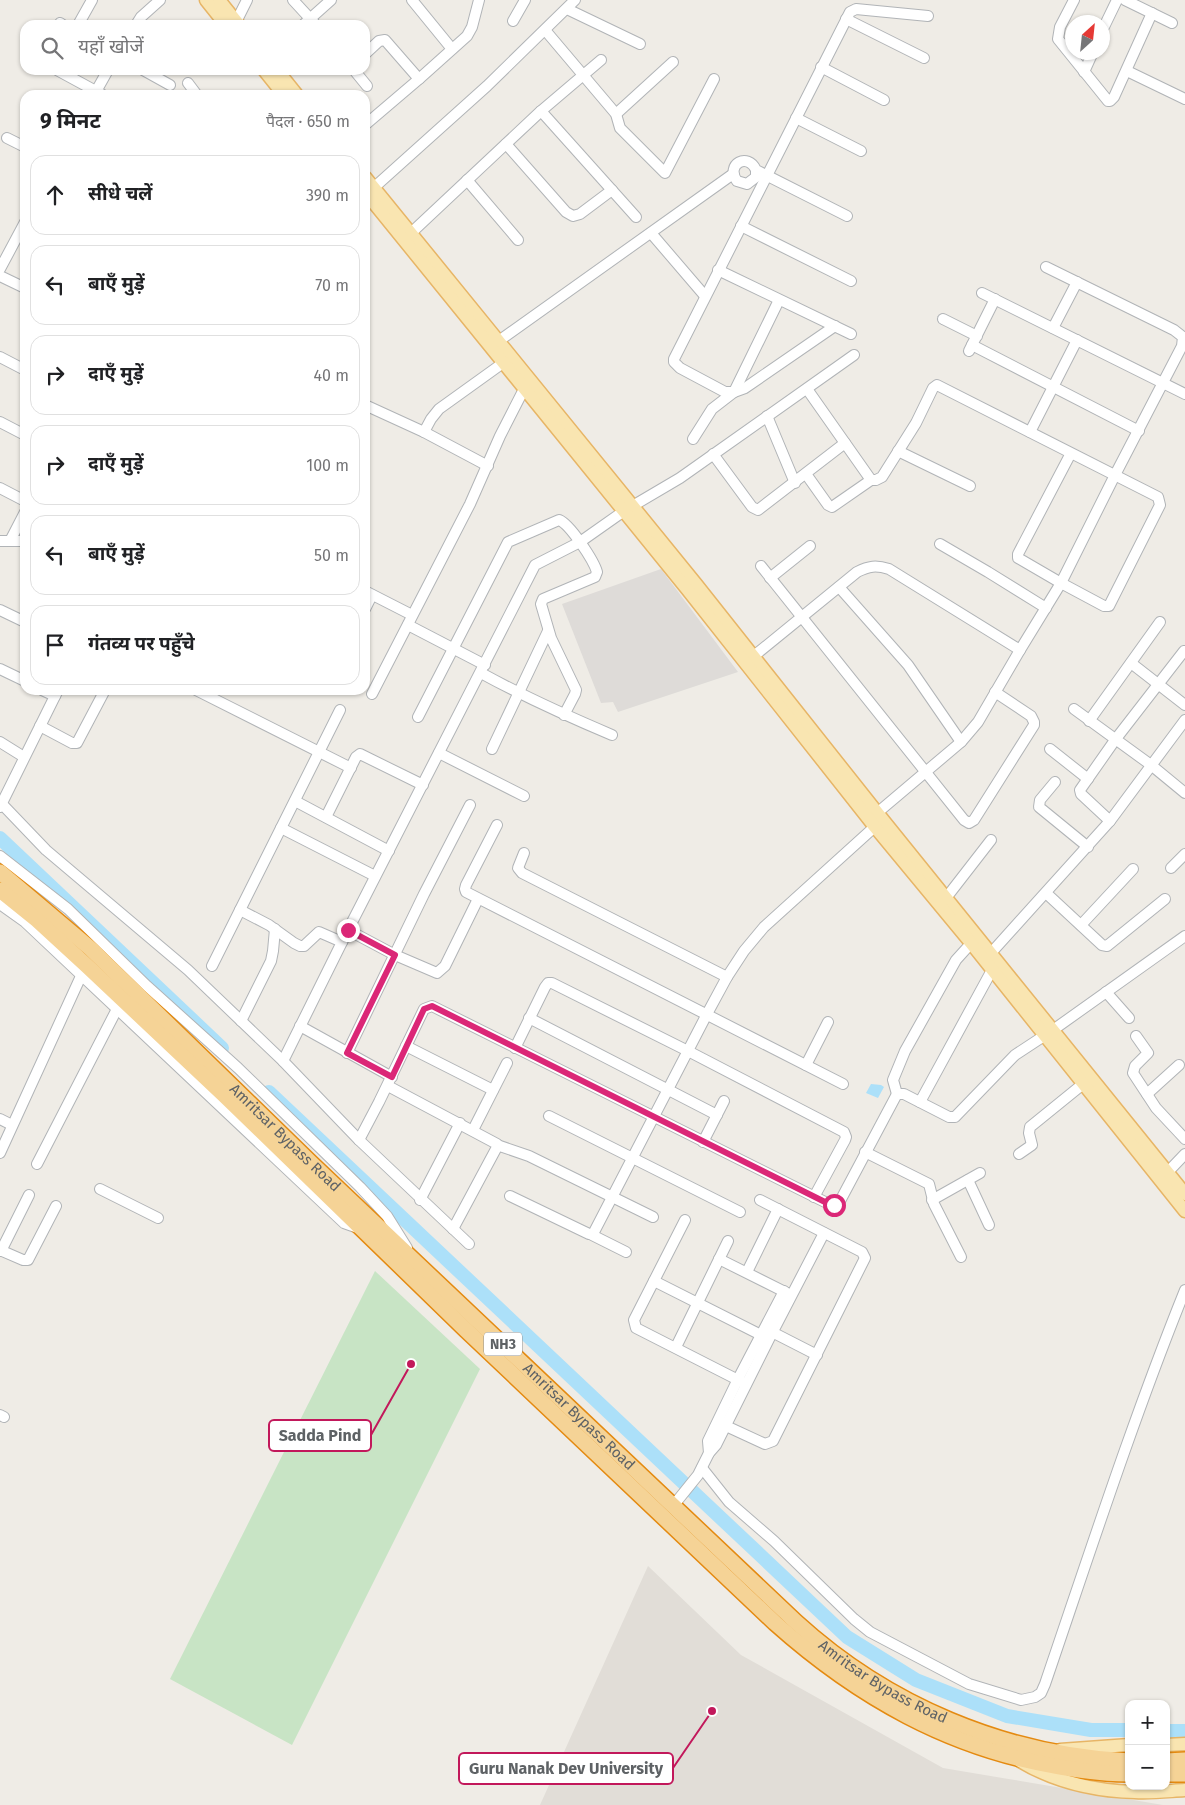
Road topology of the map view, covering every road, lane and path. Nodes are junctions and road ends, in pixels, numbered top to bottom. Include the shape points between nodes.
1 (92, 0) edge
2 (160, 0) edge
3 (206, 0) edge
4 (219, 0) edge
5 (247, 0) edge
6 (293, 0) edge
7 (330, 0) edge
8 (412, 0) edge
9 (524, 0) edge
10 (1074, 0) edge
11 (1116, 0) edge
12 (1124, 0) edge
13 (476, 3) edge
14 (570, 3) edge
15 (1152, 13) junction
16 (1109, 15) edge
17 (928, 16) dead end
18 (846, 19) junction
19 (81, 20) edge
20 (140, 20) edge
21 (229, 20) edge
22 (232, 20) edge
23 (236, 20) edge
24 (308, 20) edge
25 (313, 20) edge
26 (513, 20) dead end
27 (1172, 23) dead end
28 (545, 30) junction
29 (640, 44) dead end
30 (370, 49) edge
31 (452, 49) junction
32 (924, 58) dead end
33 (601, 60) dead end
34 (1089, 60) edge
35 (673, 62) dead end
36 (821, 67) junction
37 (1127, 71) junction
38 (1084, 72) junction
39 (66, 75) edge
40 (106, 75) edge
41 (152, 75) edge
42 (268, 75) edge
43 (281, 75) edge
44 (358, 75) edge
45 (583, 75) junction
46 (419, 79) junction
47 (714, 79) dead end
48 (188, 83) dead end
49 (170, 85) dead end
50 (367, 86) dead end
51 (91, 90) edge
52 (100, 90) edge
53 (194, 90) edge
54 (280, 90) edge
55 (293, 90) edge
56 (1185, 99) edge
57 (884, 100) dead end
58 (541, 112) junction
59 (616, 114) junction
60 (796, 118) junction
61 (370, 121) edge
62 (7, 138) dead end
63 (20, 144) edge
64 (506, 144) junction
65 (861, 151) dead end
66 (756, 170) junction
67 (733, 174) junction
68 (766, 175) junction
69 (467, 180) junction
70 (370, 190) edge
71 (612, 190) junction
72 (370, 194) edge
73 (370, 194) edge
74 (847, 216) dead end
75 (636, 217) dead end
76 (741, 226) junction
77 (20, 231) edge
78 (651, 232) junction
79 (411, 233) junction
80 (518, 240) dead end
81 (1046, 267) dead end
82 (0, 269) edge
83 (718, 270) junction
84 (0, 276) edge
85 (851, 281) dead end
86 (1077, 282) junction
87 (20, 286) edge
88 (982, 293) dead end
89 (705, 296) junction
90 (995, 299) junction
91 (779, 300) junction
92 (943, 320) dead end
93 (835, 326) junction
94 (1053, 328) junction
95 (852, 334) dead end
96 (1184, 336) edge
97 (1077, 340) junction
98 (494, 344) junction
99 (973, 344) junction
100 (854, 355) dead end
101 (0, 357) edge
102 (503, 363) junction
103 (20, 367) edge
104 (1163, 383) junction
105 (1054, 386) junction
106 (524, 389) junction
107 (807, 389) junction
108 (734, 392) junction
109 (1185, 394) edge
110 (370, 407) edge
111 (766, 416) junction
112 (0, 422) edge
113 (1139, 431) junction
114 (20, 432) edge
115 (424, 432) junction
116 (1030, 432) junction
117 (693, 439) dead end
118 (845, 443) junction
119 (898, 451) junction
120 (1071, 453) junction
121 (713, 454) junction
122 (488, 466) junction
123 (806, 474) junction
124 (1114, 475) junction
125 (871, 480) junction
126 (795, 483) junction
127 (970, 486) dead end
128 (0, 488) edge
129 (20, 498) edge
130 (628, 508) junction
131 (20, 519) edge
132 (5, 541) edge
133 (20, 541) edge
134 (580, 542) junction
135 (940, 544) dead end
136 (810, 546) dead end
137 (761, 566) dead end
138 (770, 578) junction
139 (1061, 583) junction
140 (839, 587) junction
141 (370, 594) edge
142 (1046, 608) junction
143 (0, 610) edge
144 (801, 618) junction
145 (20, 620) edge
146 (410, 620) junction
147 (1160, 622) dead end
148 (548, 631) junction
149 (452, 649) junction
150 (1020, 650) junction
151 (1184, 651) edge
152 (750, 660) junction
153 (1131, 663) junction
154 (0, 669) edge
155 (483, 669) junction
156 (20, 679) edge
157 (1159, 684) junction
158 (995, 692) junction
159 (372, 694) dead end
160 (519, 694) junction
161 (55, 695) edge
162 (102, 695) edge
163 (206, 695) edge
164 (1185, 705) edge
165 (1074, 709) dead end
166 (340, 710) dead end
167 (564, 715) junction
168 (418, 717) dead end
169 (1185, 720) edge
170 (1089, 721) junction
171 (40, 726) junction
172 (612, 735) dead end
173 (1115, 740) junction
174 (0, 742) edge
175 (961, 742) junction
176 (492, 749) dead end
177 (1050, 749) dead end
178 (318, 751) junction
179 (439, 753) junction
180 (24, 757) junction
181 (1151, 765) junction
182 (351, 768) junction
183 (927, 772) junction
184 (1088, 779) junction
185 (1055, 782) dead end
186 (423, 785) junction
187 (1184, 789) edge
188 (524, 796) dead end
189 (294, 801) junction
190 (1, 804) edge
191 (470, 806) dead end
192 (326, 817) junction
193 (878, 820) junction
194 (1110, 820) junction
195 (497, 825) dead end
196 (281, 828) junction
197 (991, 840) dead end
198 (1088, 847) junction
199 (389, 851) junction
200 (524, 854) dead end
201 (1185, 854) edge
202 (0, 856) edge
203 (1171, 868) dead end
204 (1133, 869) dead end
205 (0, 872) edge
206 (376, 876) junction
207 (0, 890) edge
208 (1046, 893) junction
209 (478, 898) junction
210 (946, 898) junction
211 (1165, 899) dead end
212 (0, 904) edge
213 (240, 910) junction
214 (1081, 925) junction
215 (275, 929) junction
216 (348, 930) junction
217 (1185, 936) edge
218 (974, 940) junction
219 (342, 942) junction
220 (991, 953) junction
221 (395, 955) junction
222 (212, 966) dead end
223 (992, 970) junction
224 (81, 976) junction
225 (727, 976) junction
226 (1106, 992) junction
227 (117, 1009) junction
228 (707, 1014) junction
229 (529, 1018) junction
230 (1129, 1018) dead end
231 (241, 1021) junction
232 (828, 1022) dead end
233 (300, 1026) junction
234 (1049, 1032) junction
235 (1136, 1036) dead end
236 (406, 1046) junction
237 (515, 1048) junction
238 (688, 1051) junction
239 (347, 1053) junction
240 (283, 1062) junction
241 (507, 1063) dead end
242 (806, 1065) junction
243 (1180, 1065) dead end
244 (390, 1081) junction
245 (843, 1084) dead end
246 (1083, 1084) junction
247 (669, 1089) junction
248 (493, 1090) junction
249 (897, 1094) junction
250 (1147, 1094) junction
251 (724, 1101) dead end
252 (920, 1102) junction
253 (717, 1115) junction
254 (550, 1116) dead end
255 (654, 1118) junction
256 (0, 1119) edge
257 (460, 1123) junction
258 (12, 1125) junction
259 (473, 1130) junction
260 (1185, 1139) edge
261 (359, 1140) junction
262 (703, 1142) junction
263 (498, 1145) junction
264 (0, 1152) edge
265 (865, 1152) junction
266 (1019, 1154) dead end
267 (1185, 1154) edge
268 (633, 1159) junction
269 (37, 1164) dead end
270 (980, 1173) dead end
271 (1164, 1176) junction
272 (968, 1180) junction
273 (100, 1189) dead end
274 (1185, 1194) edge
275 (29, 1195) dead end
276 (510, 1196) dead end
277 (613, 1196) junction
278 (814, 1197) junction
279 (420, 1200) junction
280 (760, 1200) dead end
281 (932, 1200) junction
282 (56, 1206) dead end
283 (778, 1209) junction
284 (1185, 1211) edge
285 (740, 1212) dead end
286 (653, 1216) dead end
287 (158, 1218) dead end
288 (685, 1220) dead end
289 (989, 1226) dead end
290 (362, 1229) junction
291 (453, 1230) junction
292 (824, 1233) junction
293 (592, 1235) junction
294 (728, 1241) dead end
295 (469, 1244) dead end
296 (0, 1250) edge
297 (626, 1252) dead end
298 (961, 1257) dead end
299 (719, 1259) junction
300 (415, 1260) junction
301 (747, 1272) junction
302 (654, 1281) junction
303 (1185, 1290) edge
304 (788, 1293) junction
305 (698, 1303) junction
306 (767, 1336) junction
307 (676, 1347) junction
308 (817, 1355) junction
309 (742, 1382) junction
310 (726, 1426) junction
311 (709, 1453) junction
312 (700, 1471) junction
313 (676, 1502) junction
314 (1170, 1744) edge
315 (1185, 1744) edge
316 (1125, 1745) edge
317 (1048, 1751) junction
318 (1015, 1758) junction
319 (1185, 1760) edge
320 (1125, 1761) edge
321 (1170, 1761) edge
322 (1074, 1762) junction
323 (1125, 1773) edge
324 (1170, 1774) edge
325 (1185, 1774) edge
326 (1185, 1790) edge

1 - 19 street
2 - 20 street
3 - 21 main road
4 - 22 main road
5 - 23 street
6 - 24 street
7 - 25 street
8 - 31 street
9 - 26 street
10 - 38 street via 1060,27 1058,39
11 - 16 street
12 - 15 street
13 - 31 street via 470,32
14 - 28 street
14 - 29 street
15 - 27 street
15 - 37 street
17 - 18 street via 856,10 850,12
18 - 32 street
18 - 36 street
28 - 45 street
28 - 70 street
30 - 46 street via 385,40
31 - 46 street
33 - 45 street
34 - 38 street
35 - 59 street
36 - 57 street
36 - 60 street
37 - 38 street via 1110,101
37 - 56 street
39 - 51 street
40 - 52 street
41 - 49 street
42 - 54 main road
43 - 55 main road
44 - 50 street
45 - 58 street
45 - 59 street
46 - 61 street
47 - 59 street via 665,173 620,128
48 - 53 street
58 - 64 street
58 - 71 street
60 - 65 street
60 - 68 street
62 - 63 street
64 - 69 street
64 - 71 street via 573,216
66 - 67 street via 749,161 741,161 734,166
66 - 67 street via 754,180 747,184 740,183
66 - 68 street
67 - 78 street
68 - 74 street
68 - 76 street
69 - 79 street
69 - 80 street
71 - 75 street
72 - 79 main road
73 - 98 main road
76 - 83 street
76 - 85 street
77 - 82 street
78 - 89 street
78 - 98 street
79 - 98 main road
81 - 86 street
83 - 89 street
83 - 91 street
84 - 87 street
86 - 94 street
86 - 96 street
88 - 90 street
89 - 108 street via 674,362 722,390
90 - 94 street
90 - 99 street
91 - 93 street
91 - 108 street
92 - 99 street
93 - 95 street
93 - 108 street via 745,388
94 - 97 street
96 - 104 street
97 - 104 street
97 - 105 street
98 - 102 main road
98 - 130 main road
99 - 105 street
100 - 107 street
101 - 103 street
102 - 106 main road
102 - 115 street via 439,409
104 - 109 street
104 - 113 street
105 - 113 street
105 - 116 street
106 - 122 street
106 - 130 main road
107 - 111 street
107 - 118 street
108 - 117 street via 712,410
110 - 115 street
111 - 121 street
111 - 126 street
112 - 114 street
113 - 124 street
115 - 122 street
116 - 119 street via 937,385
116 - 120 street
118 - 123 street
118 - 125 street
119 - 125 street via 882,477
119 - 127 street
120 - 124 street
120 - 139 street via 1018,554 1020,560
121 - 126 street via 755,509 761,509
121 - 130 street
122 - 146 street
123 - 125 street via 832,507
123 - 126 street
124 - 139 street
124 - 139 street via 1158,497 1161,502 1112,604 1106,607
128 - 129 street
130 - 134 street
130 - 152 main road
131 - 132 street
132 - 133 street
134 - 148 street via 596,575 543,599 541,606
134 - 149 street via 559,520 508,542
134 - 155 street via 538,562 533,568
135 - 142 street
136 - 138 street
137 - 138 street
138 - 144 street
139 - 142 street
140 - 144 street
140 - 150 street via 857,572 878,566
140 - 175 street via 908,664
141 - 146 street
142 - 150 street
143 - 145 street
144 - 152 street
144 - 183 street
146 - 149 street
146 - 159 street
147 - 153 street
148 - 160 street
148 - 167 street via 576,690
149 - 155 street
149 - 168 street
150 - 158 street
151 - 157 street
152 - 193 main road
153 - 157 street
153 - 170 street
154 - 156 street
155 - 160 street
155 - 179 street
157 - 164 street
157 - 173 street
158 - 175 street via 978,722
158 - 183 street via 1030,716 1034,725 972,823 964,820
160 - 167 street
160 - 176 street
161 - 171 street
162 - 171 street via 78,743
163 - 178 street
165 - 170 street
166 - 178 street
167 - 172 street
169 - 181 street
170 - 173 street
171 - 180 street
173 - 181 street
173 - 184 street
174 - 180 street
175 - 183 street
177 - 184 street
178 - 182 street
178 - 189 street
179 - 186 street
179 - 188 street
180 - 190 street
181 - 187 street
181 - 194 street
182 - 186 street via 357,756 362,754
182 - 192 street
183 - 193 street
184 - 194 street via 1080,793
185 - 198 street via 1040,800 1039,807
186 - 199 street
189 - 192 street
189 - 196 street
190 - 231 street via 46,850 188,970
191 - 221 street
192 - 199 street
193 - 210 main road
193 - 218 main road
193 - 225 street via 755,937
194 - 198 street
195 - 209 street via 465,888 466,892
196 - 206 street
196 - 213 street
197 - 210 street
198 - 208 street
199 - 206 street
200 - 225 street via 518,868 522,873
201 - 203 street
202 - 300 street via 68,909 238,1068 387,1216
204 - 214 street
205 - 300 highway, Amritsar Bypass Road / NH3 via 91,949
206 - 216 street
207 - 290 highway, Amritsar Bypass Road / NH3 via 86,965
208 - 214 street
208 - 220 street
209 - 221 street via 445,966 439,972 433,973
209 - 228 street
210 - 218 main road
211 - 214 street via 1109,946 1102,945
212 - 224 street via 25,922
213 - 215 street
213 - 222 street
215 - 219 street via 300,946 319,932
215 - 231 street via 271,961
216 - 219 street
216 - 221 street
217 - 226 street
218 - 220 main road
218 - 223 main road
218 - 249 street via 956,960 905,1051 893,1080
219 - 233 street
220 - 234 main road
221 - 239 street
223 - 234 main road
223 - 252 street
224 - 227 street
224 - 258 street
225 - 228 street
226 - 230 street
226 - 234 street
227 - 269 street
227 - 290 street via 344,1223
228 - 238 street
228 - 242 street
229 - 237 street
229 - 238 street via 544,987 552,983
229 - 247 street
231 - 240 street
232 - 242 street
233 - 239 street
233 - 240 street
234 - 246 main road
234 - 252 street via 1015,1054 955,1117
234 - 271 main road
235 - 250 street via 1148,1053 1135,1066 1133,1073
236 - 237 street via 424,1009 432,1006
236 - 244 street
236 - 248 street
237 - 255 street
238 - 247 street
238 - 278 street via 844,1132 845,1140
239 - 244 street
240 - 261 street
241 - 248 street
242 - 245 street
243 - 250 street
244 - 257 street
244 - 261 street
246 - 266 street via 1030,1127 1032,1145
246 - 271 main road
247 - 253 street
247 - 255 street
248 - 259 street
249 - 252 street
249 - 265 street
250 - 260 street
251 - 253 street
253 - 262 street
254 - 268 street
255 - 262 street
255 - 268 street
256 - 258 street
257 - 259 street
257 - 279 street
258 - 264 street
259 - 263 street
261 - 279 street
262 - 278 street
263 - 277 street via 529,1156
263 - 291 street
265 - 278 street via 838,1203 831,1205
265 - 281 street via 926,1182 930,1186
267 - 271 street
268 - 277 street
268 - 285 street
270 - 272 street
271 - 274 main road
271 - 284 main road
272 - 281 street
272 - 289 street
273 - 287 street
275 - 296 street
276 - 293 street
277 - 286 street
277 - 293 street
279 - 291 street
280 - 283 street
281 - 298 street
282 - 296 street via 28,1260
283 - 292 street
283 - 301 street
288 - 302 street
290 - 318 highway, Amritsar Bypass Road / NH3 via 795,1641 841,1676 898,1712 948,1736
291 - 295 street
292 - 304 street
292 - 308 street via 862,1252 865,1258
293 - 297 street
294 - 299 street
299 - 301 street
299 - 305 street
300 - 313 highway, Amritsar Bypass Road / NH3
301 - 304 street
302 - 305 street
302 - 307 street via 634,1325
303 - 312 street via 1134,1424 1045,1684 1035,1697 1021,1700 969,1684 870,1632 729,1502
304 - 306 street
305 - 306 street
305 - 307 street
306 - 308 street
306 - 309 street
307 - 309 street
308 - 310 street via 770,1443 764,1444
309 - 310 street
309 - 311 street via 708,1441
310 - 311 street
311 - 312 street
312 - 313 street
313 - 317 highway, Amritsar Bypass Road / NH3 via 807,1632 848,1665 930,1713 1001,1740
314 - 315 main road
316 - 317 main road
317 - 322 highway, NH3
318 - 322 highway, NH3
318 - 326 main road via 1048,1776 1083,1786 1135,1792
319 - 321 highway
320 - 322 highway, NH3
322 - 323 highway, NH3
324 - 325 highway

